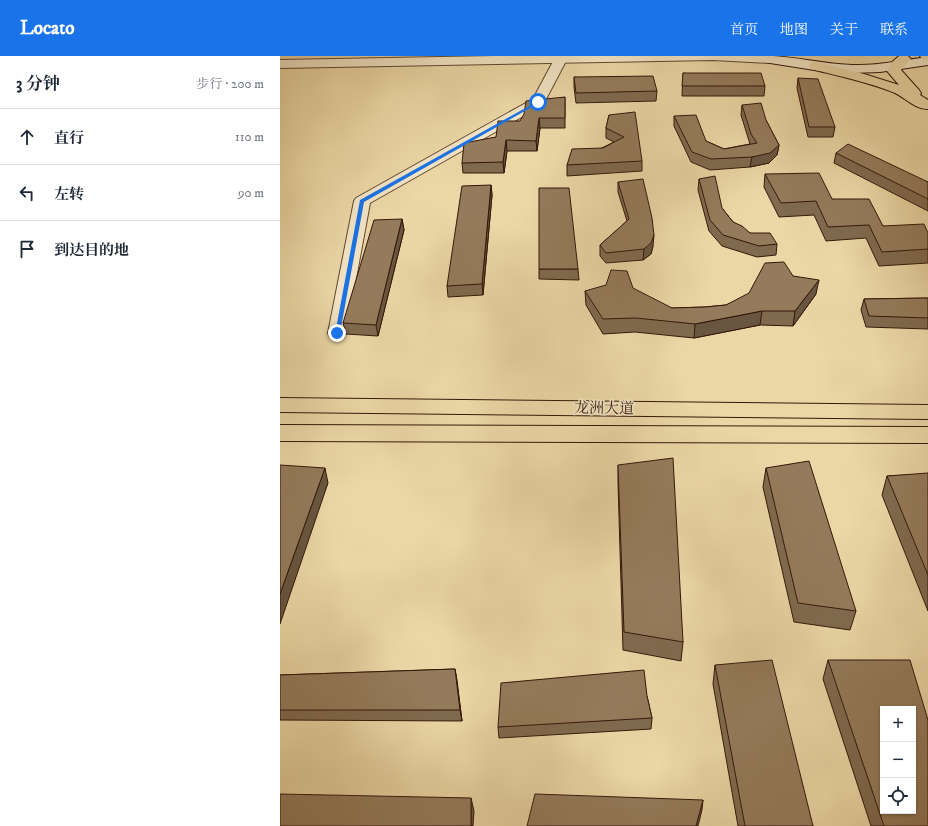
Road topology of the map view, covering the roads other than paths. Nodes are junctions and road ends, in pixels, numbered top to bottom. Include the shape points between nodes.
1 (925, 58) edge
2 (561, 59) junction
3 (900, 62) junction
4 (280, 64) edge
5 (818, 65) junction
6 (843, 68) junction
7 (909, 88) junction
8 (928, 101) edge
9 (337, 333) dead end
10 (280, 405) edge
11 (928, 406) edge
12 (873, 411) junction
13 (928, 412) edge
14 (280, 433) edge
15 (878, 434) junction
16 (928, 435) edge
17 (928, 440) edge

1 - 3 street
1 - 8 main road via 904,71
2 - 4 street
2 - 5 street via 712,56
2 - 9 street via 538,102 362,201
3 - 5 street
3 - 6 street via 869,68
3 - 7 main road via 894,68 894,72
5 - 6 main road
5 - 8 main road
6 - 7 main road
7 - 8 main road
10 - 12 main road, 龙洲大道
11 - 12 main road
12 - 13 main road, 龙洲大道
14 - 15 main road, 龙洲大道
15 - 16 main road, 龙洲大道
15 - 17 main road

